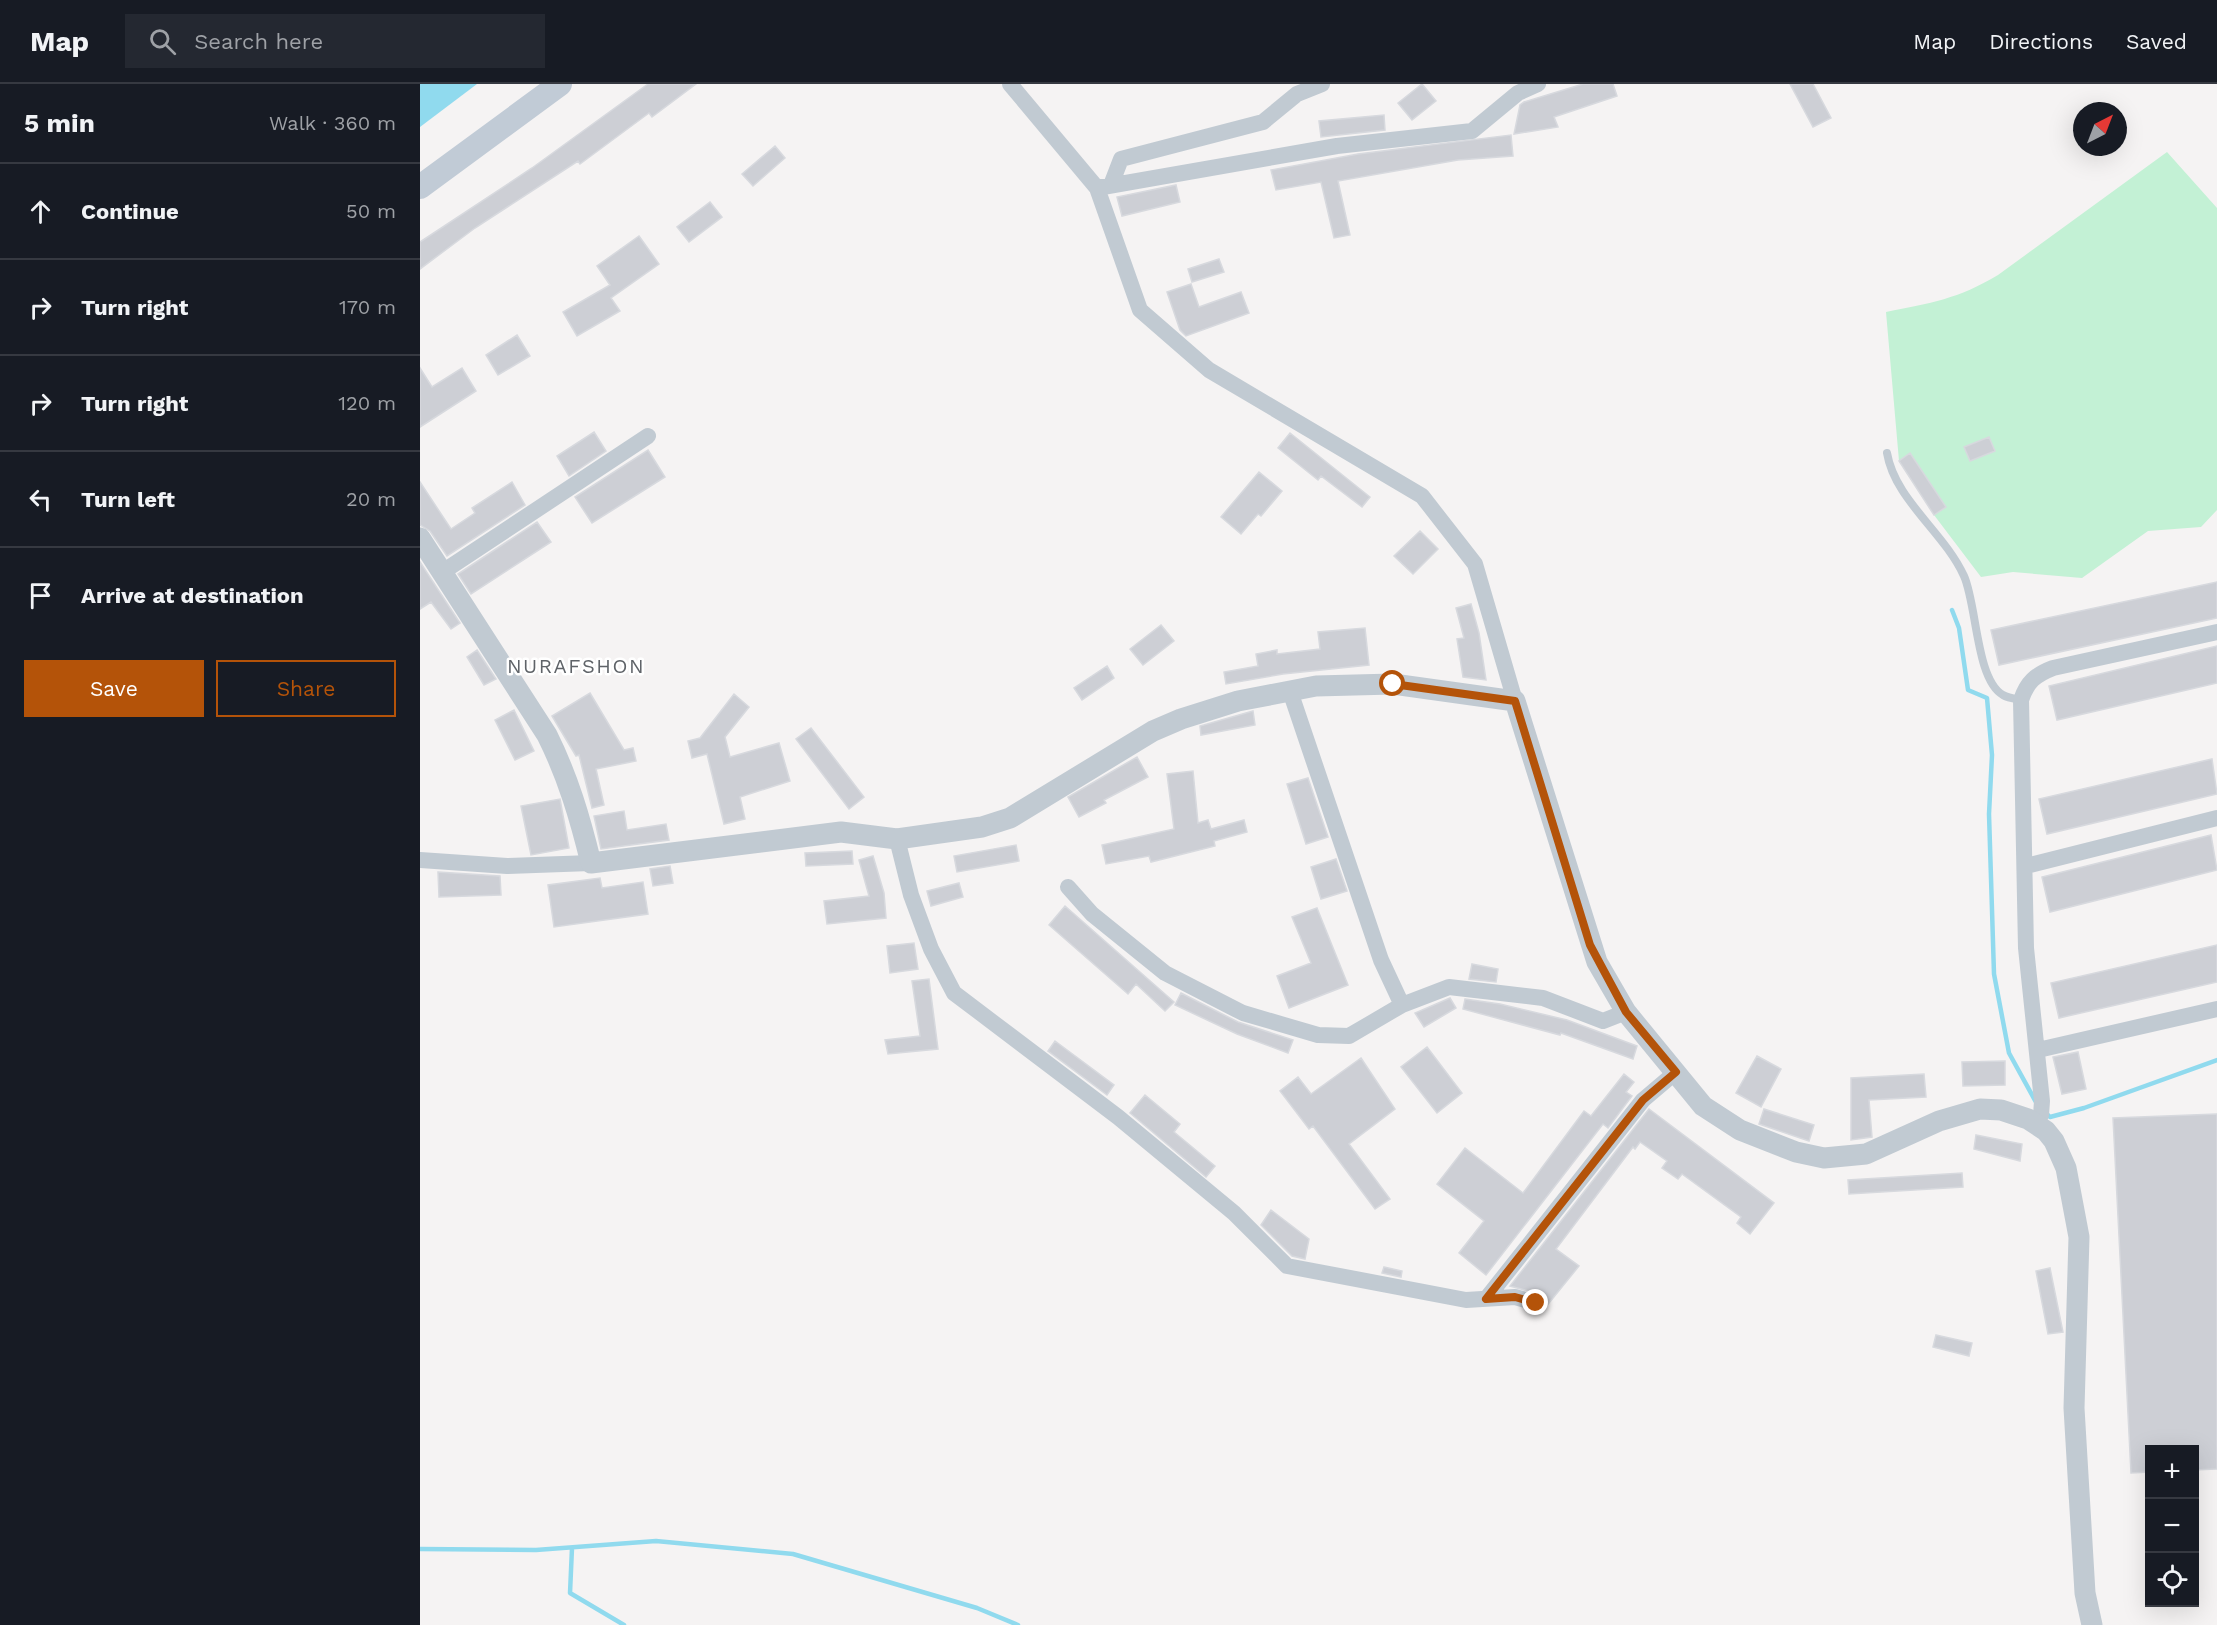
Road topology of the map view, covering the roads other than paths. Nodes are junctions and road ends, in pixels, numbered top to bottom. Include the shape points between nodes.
1 (560, 84) edge
2 (1010, 84) edge
3 (1322, 84) edge
4 (1538, 84) edge
5 (420, 187) edge
6 (1104, 187) junction
7 (648, 436) dead end
8 (1887, 453) dead end
9 (420, 538) edge
10 (444, 571) junction
11 (2217, 632) edge
12 (1290, 691) junction
13 (2021, 700) junction
14 (1515, 701) junction
15 (2217, 819) edge
16 (897, 839) junction
17 (420, 860) edge
18 (591, 863) junction
19 (2026, 866) junction
20 (1068, 887) dead end
21 (1402, 1005) junction
22 (2217, 1009) edge
23 (1626, 1012) junction
24 (2038, 1050) junction
25 (1676, 1072) junction
26 (2040, 1113) junction
27 (1486, 1299) junction
28 (1536, 1303) dead end
29 (2092, 1625) edge

1 - 5 main road
2 - 6 street
3 - 6 street via 1297,94 1263,122 1121,159
4 - 6 street via 1518,93 1472,131 1337,146
6 - 14 street via 1140,310 1209,370 1422,496 1475,564
7 - 10 street
8 - 13 lane via 1890,472 1964,575 1986,674 2002,695
9 - 10 street
10 - 18 street via 547,735 564,769
11 - 13 street via 2042,672 2030,680
12 - 14 street via 1316,686 1393,684
12 - 16 street via 1209,709 1153,731 997,824
12 - 21 street via 1381,960
13 - 19 street
14 - 23 street via 1590,945
15 - 19 street
16 - 18 street via 841,832
16 - 27 street via 931,949 954,993 1118,1117 1234,1213 1287,1266 1466,1300
17 - 18 street via 507,866
19 - 24 street via 2026,948
20 - 21 street via 1092,914 1165,973 1243,1013 1318,1035 1349,1036
21 - 23 street via 1449,987 1543,998 1603,1021
22 - 24 street
23 - 25 street
24 - 26 street
25 - 26 street via 1703,1106 1727,1124 1777,1145 1824,1158 1866,1154 1970,1110
25 - 27 street via 1643,1100
26 - 29 street via 2061,1155 2079,1237 2074,1407 2085,1593
27 - 28 street via 1515,1297

